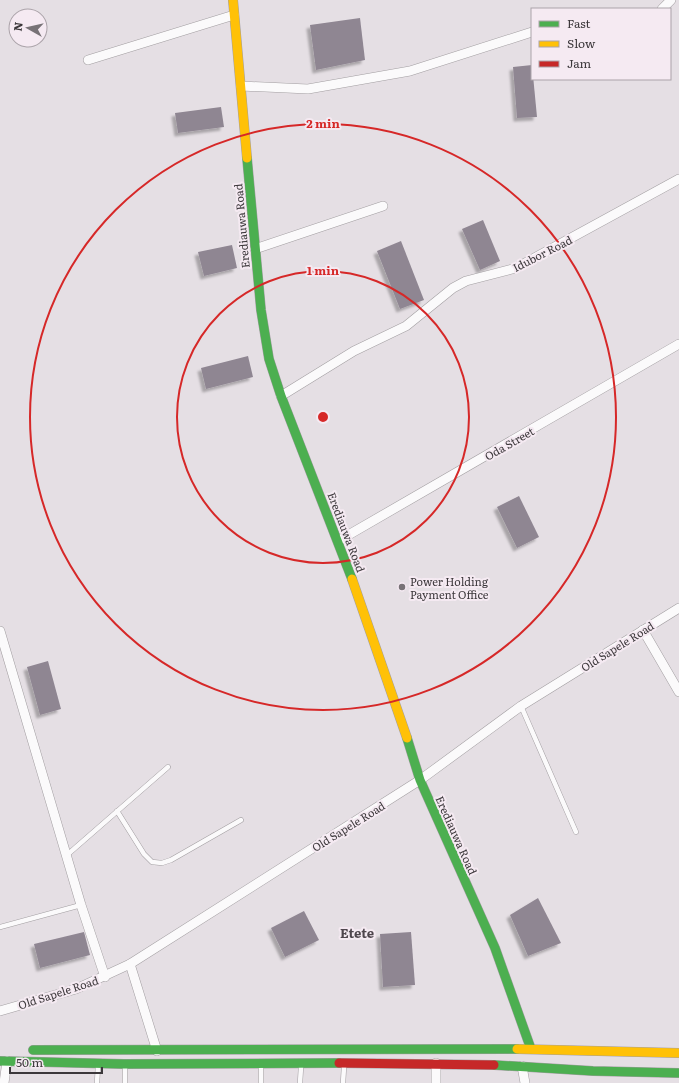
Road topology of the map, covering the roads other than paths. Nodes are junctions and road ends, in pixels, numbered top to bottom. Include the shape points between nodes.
1 (233, 0) edge
2 (671, 0) edge
3 (663, 8) edge
4 (234, 15) junction
5 (531, 32) edge
6 (88, 60) dead end
7 (240, 86) junction
8 (679, 179) edge
9 (383, 206) dead end
10 (255, 249) junction
11 (679, 344) edge
12 (281, 396) junction
13 (338, 541) junction
14 (679, 608) edge
15 (643, 630) junction
16 (0, 631) edge
17 (679, 692) edge
18 (521, 706) junction
19 (168, 766) dead end
20 (420, 780) junction
21 (117, 811) junction
22 (241, 820) dead end
23 (576, 832) dead end
24 (67, 855) junction
25 (81, 905) junction
26 (0, 927) edge
27 (130, 964) junction
28 (105, 977) junction
29 (0, 1011) edge
30 (530, 1049) junction
31 (24, 1050) dead end
32 (157, 1051) junction
33 (679, 1053) edge
34 (3, 1061) edge
35 (344, 1063) junction
36 (436, 1063) junction
37 (99, 1064) junction
38 (124, 1064) junction
39 (262, 1064) junction
40 (301, 1064) junction
41 (522, 1066) junction
42 (593, 1071) junction
43 (679, 1073) edge
44 (4, 1083) edge
45 (97, 1083) edge
46 (125, 1083) edge
47 (261, 1083) edge
48 (300, 1083) edge
49 (343, 1083) edge
50 (436, 1083) edge
51 (525, 1083) edge
52 (597, 1083) edge

1 - 4 main road, Erediauwa Road
2 - 3 street
4 - 6 street
4 - 7 main road, Erediauwa Road
5 - 7 street via 410,71 308,89
7 - 10 main road, Erediauwa Road
8 - 12 street, Idubor Road via 516,268 466,281 453,288 406,326 354,351
9 - 10 street
10 - 12 main road, Erediauwa Road via 269,359
11 - 13 street, Oda Street
12 - 13 main road, Erediauwa Road
13 - 20 main road, Erediauwa Road via 398,709
14 - 15 street, Old Sapele Road
15 - 17 street
15 - 18 street, Old Sapele Road
16 - 24 street
18 - 20 street, Old Sapele Road
18 - 23 lane
19 - 21 lane
20 - 27 street, Old Sapele Road
20 - 30 main road, Erediauwa Road via 495,948
21 - 22 lane via 144,854 152,862 162,863
21 - 24 lane
24 - 25 street
25 - 26 lane
25 - 28 street
27 - 28 street, Old Sapele Road
27 - 32 street
28 - 29 street, Old Sapele Road via 76,989
30 - 32 main road
30 - 33 main road
31 - 32 main road
34 - 37 main road
34 - 44 street
35 - 36 main road
35 - 40 main road
35 - 49 lane
36 - 41 main road
36 - 50 street
37 - 38 main road
37 - 45 lane
38 - 39 main road
38 - 46 lane
39 - 40 main road
39 - 47 lane
40 - 48 lane
41 - 42 main road
41 - 51 street
42 - 43 main road
42 - 52 street

